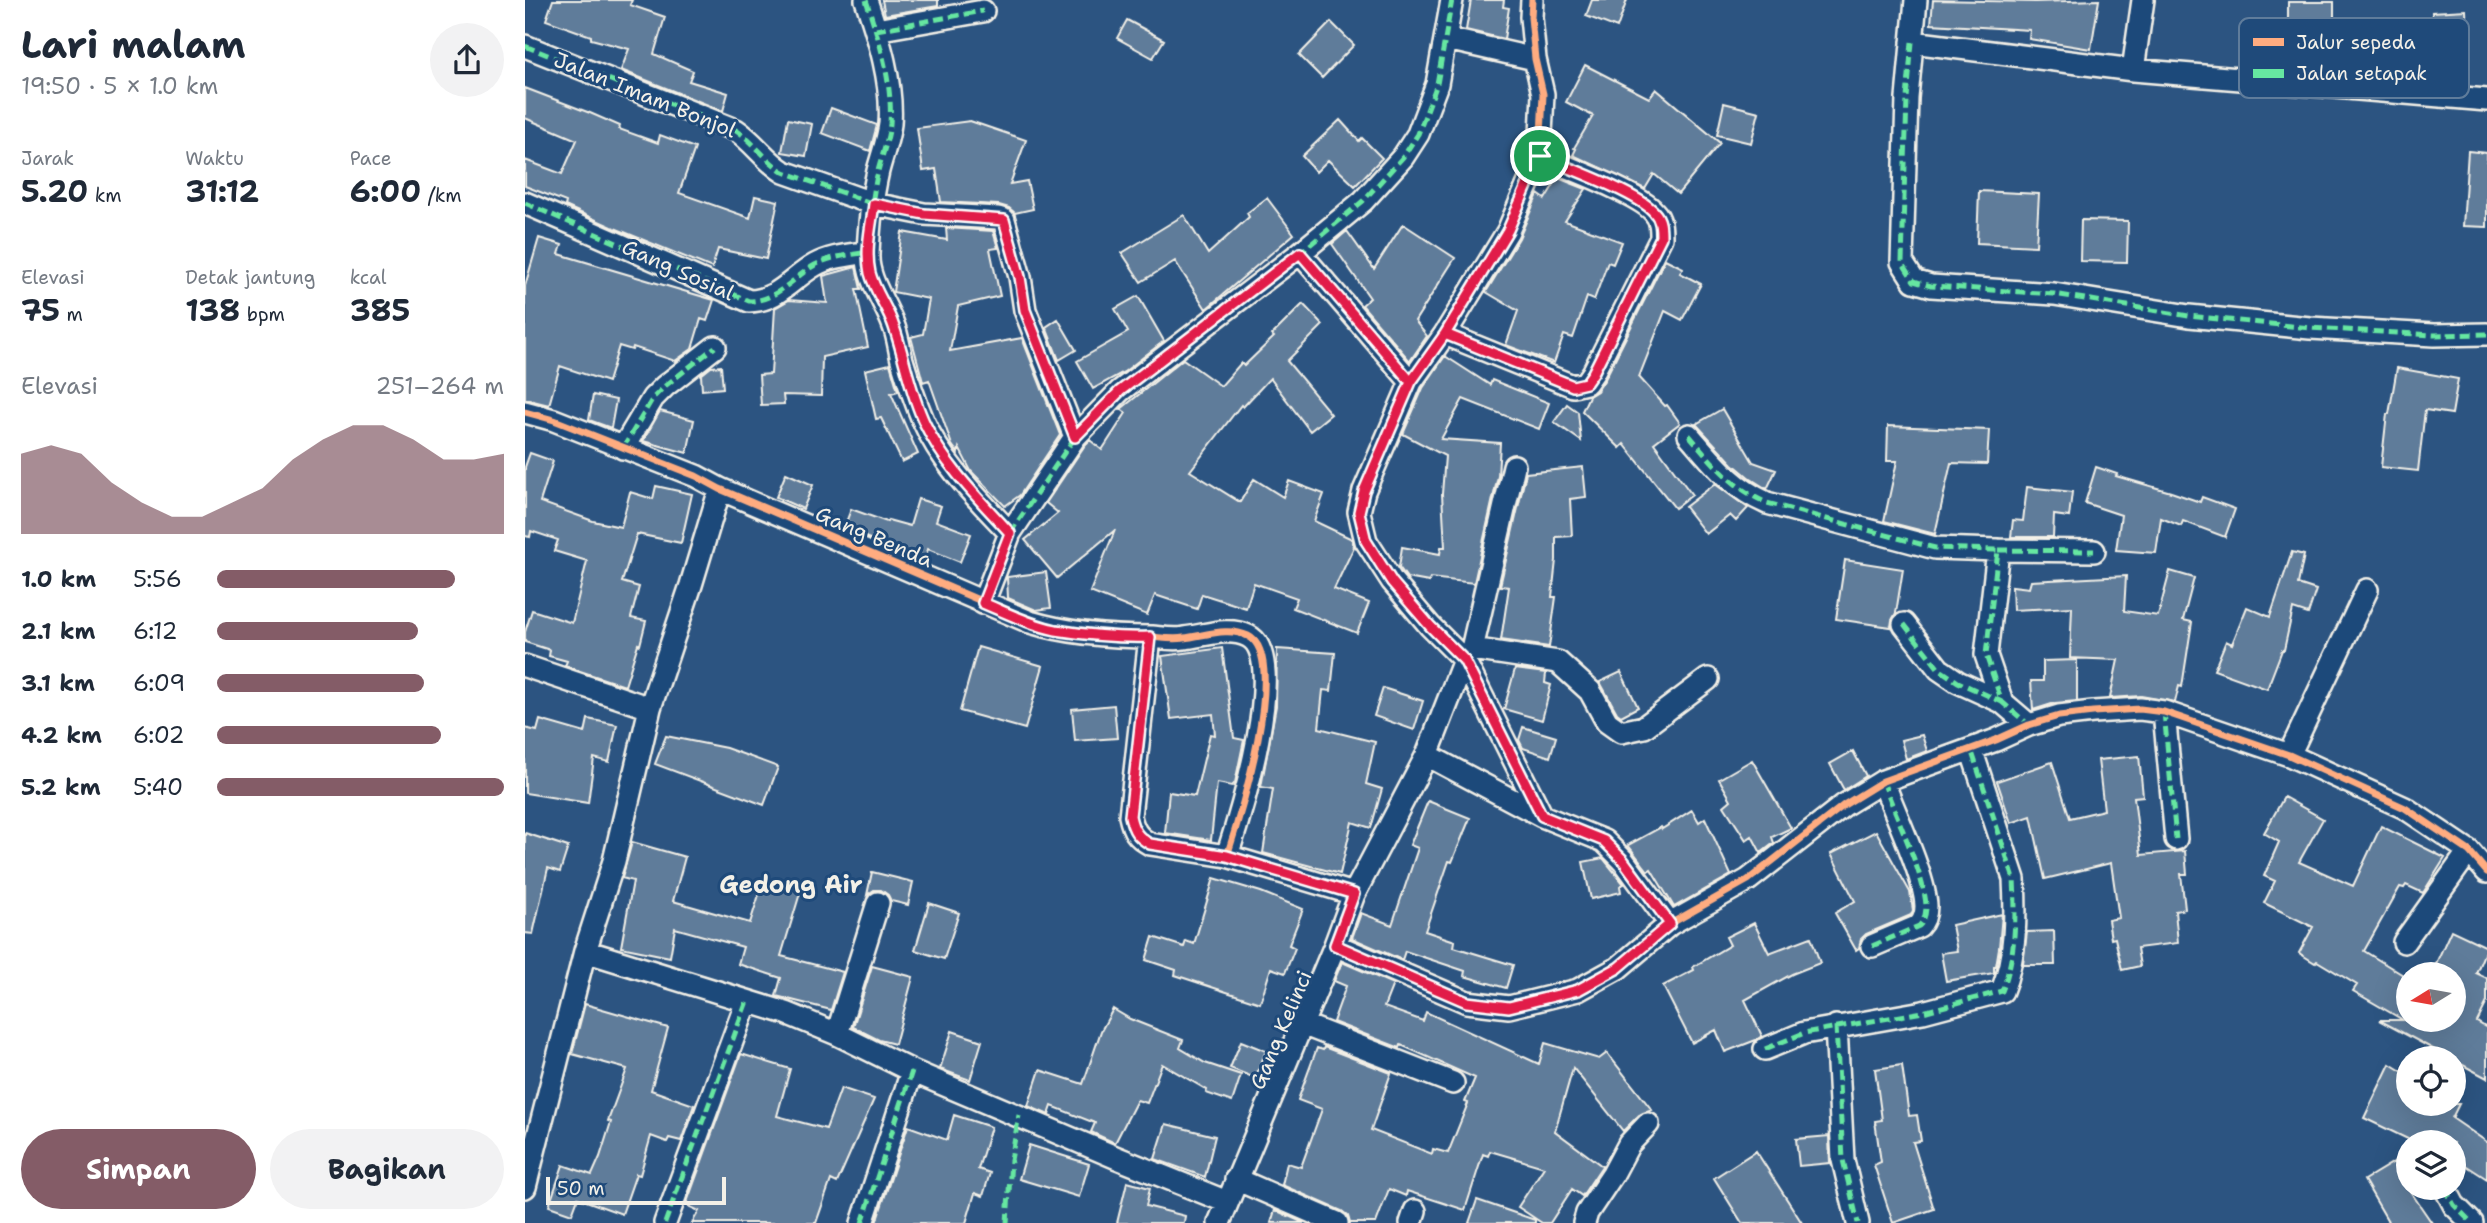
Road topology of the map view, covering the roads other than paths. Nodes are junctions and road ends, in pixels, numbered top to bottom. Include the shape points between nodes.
1 (866, 0) edge
2 (1452, 0) edge
3 (1532, 0) edge
4 (1916, 0) edge
5 (2143, 0) edge
6 (983, 11) dead end
7 (876, 30) junction
8 (1447, 39) junction
9 (1912, 42) junction
10 (525, 46) edge
11 (1535, 59) junction
12 (2133, 69) junction
13 (2239, 78) edge
14 (2464, 98) edge
15 (2487, 100) edge
16 (1540, 156) junction
17 (525, 203) edge
18 (874, 204) junction
19 (868, 252) junction
20 (1300, 253) junction
21 (1445, 334) junction
22 (2487, 334) edge
23 (715, 347) dead end
24 (1411, 382) junction
25 (525, 412) edge
26 (1689, 435) dead end
27 (1075, 437) junction
28 (623, 448) junction
29 (1514, 466) dead end
30 (720, 489) junction
31 (1010, 533) junction
32 (1999, 550) junction
33 (2094, 551) dead end
34 (2367, 590) dead end
35 (983, 603) junction
36 (1904, 624) dead end
37 (1150, 637) junction
38 (1468, 655) junction
39 (525, 666) edge
40 (1708, 679) dead end
41 (2002, 702) junction
42 (650, 708) junction
43 (2164, 712) junction
44 (2029, 725) junction
45 (1971, 749) junction
46 (1427, 755) junction
47 (2288, 755) junction
48 (1882, 781) junction
49 (1542, 816) junction
50 (2176, 839) dead end
51 (2469, 851) junction
52 (1227, 856) junction
53 (2487, 872) edge
54 (1354, 894) junction
55 (878, 903) dead end
56 (1670, 924) junction
57 (2404, 942) dead end
58 (1335, 945) junction
59 (1872, 946) dead end
60 (585, 951) junction
61 (747, 1001) junction
62 (1303, 1024) junction
63 (1836, 1026) junction
64 (837, 1034) junction
65 (1765, 1049) dead end
66 (912, 1072) junction
67 (1453, 1083) dead end
68 (1648, 1124) dead end
69 (1236, 1179) junction
70 (525, 1187) edge
71 (2451, 1200) edge
72 (1227, 1202) junction
73 (665, 1223) edge
74 (862, 1223) edge
75 (1219, 1223) edge
76 (1337, 1223) edge
77 (1584, 1223) edge
78 (1859, 1223) edge
79 (2472, 1223) edge

1 - 7 street
2 - 8 street
3 - 11 street
4 - 9 street
5 - 12 street
6 - 7 street
7 - 18 street via 889,90 890,123
8 - 11 street
8 - 20 street via 1428,111 1403,158 1363,201
9 - 12 street
9 - 22 street via 1902,262 1914,281 2053,294 2189,316 2283,325
10 - 18 street, Jalan Imam Bonjol via 736,130 785,172
11 - 16 street via 1543,94
12 - 13 street
14 - 15 street
16 - 21 street via 1508,230
16 - 21 street via 1635,198 1654,211 1660,222 1661,237 1593,373 1586,383 1573,386
17 - 19 street, Gang Sosial via 749,301 772,297 827,260
18 - 19 street
18 - 27 street, Jalan Imam Bonjol via 924,214 1004,220 1025,310
19 - 31 street via 870,273 895,328 925,423 943,456
20 - 24 street
20 - 27 street via 1120,391
21 - 24 street
23 - 28 street via 653,398
24 - 38 street via 1359,512 1366,541 1392,582 1430,626
25 - 28 street, Gang Benda
26 - 32 street via 1725,477 1767,503 1935,548
27 - 31 street
28 - 30 street, Gang Benda
29 - 38 street, Gang Kelinci
30 - 35 street, Gang Benda
30 - 42 street
31 - 35 street
32 - 33 street
32 - 41 street via 1986,655
34 - 47 street
35 - 37 street, Gang Benda via 1056,629
36 - 41 street via 1938,669
37 - 52 street via 1130,816 1133,828 1150,844
37 - 52 street, Gang Benda via 1184,639 1221,632 1247,635 1263,656 1259,734
38 - 40 street via 1557,662 1590,691 1607,722 1621,732 1644,727
38 - 46 street, Gang Kelinci
38 - 49 street
39 - 42 street
41 - 44 street
42 - 60 street via 614,861
43 - 44 street via 2093,712
43 - 47 street
43 - 50 street
44 - 45 street
45 - 48 street
45 - 63 street via 2014,879 2011,968 2002,992 1923,1012
46 - 49 street
46 - 54 street, Gang Kelinci
47 - 51 street via 2405,808
48 - 56 street via 1748,880
48 - 59 street via 1926,905 1919,926
49 - 56 street via 1604,841
51 - 53 street
51 - 57 street
52 - 54 street
54 - 58 street, Gang Kelinci
55 - 64 street
56 - 58 street via 1618,968 1578,990 1509,1007 1467,1002
58 - 62 street, Gang Kelinci
60 - 61 street
60 - 70 street
61 - 64 street
61 - 73 street
62 - 67 street
62 - 69 street, Gang Kelinci
63 - 65 street
63 - 78 street via 1843,1160
64 - 66 street
66 - 72 street
66 - 74 street
68 - 77 street via 1629,1144
69 - 72 street, Gang Kelinci
69 - 76 street
71 - 79 street
72 - 75 street, Gang Kelinci

